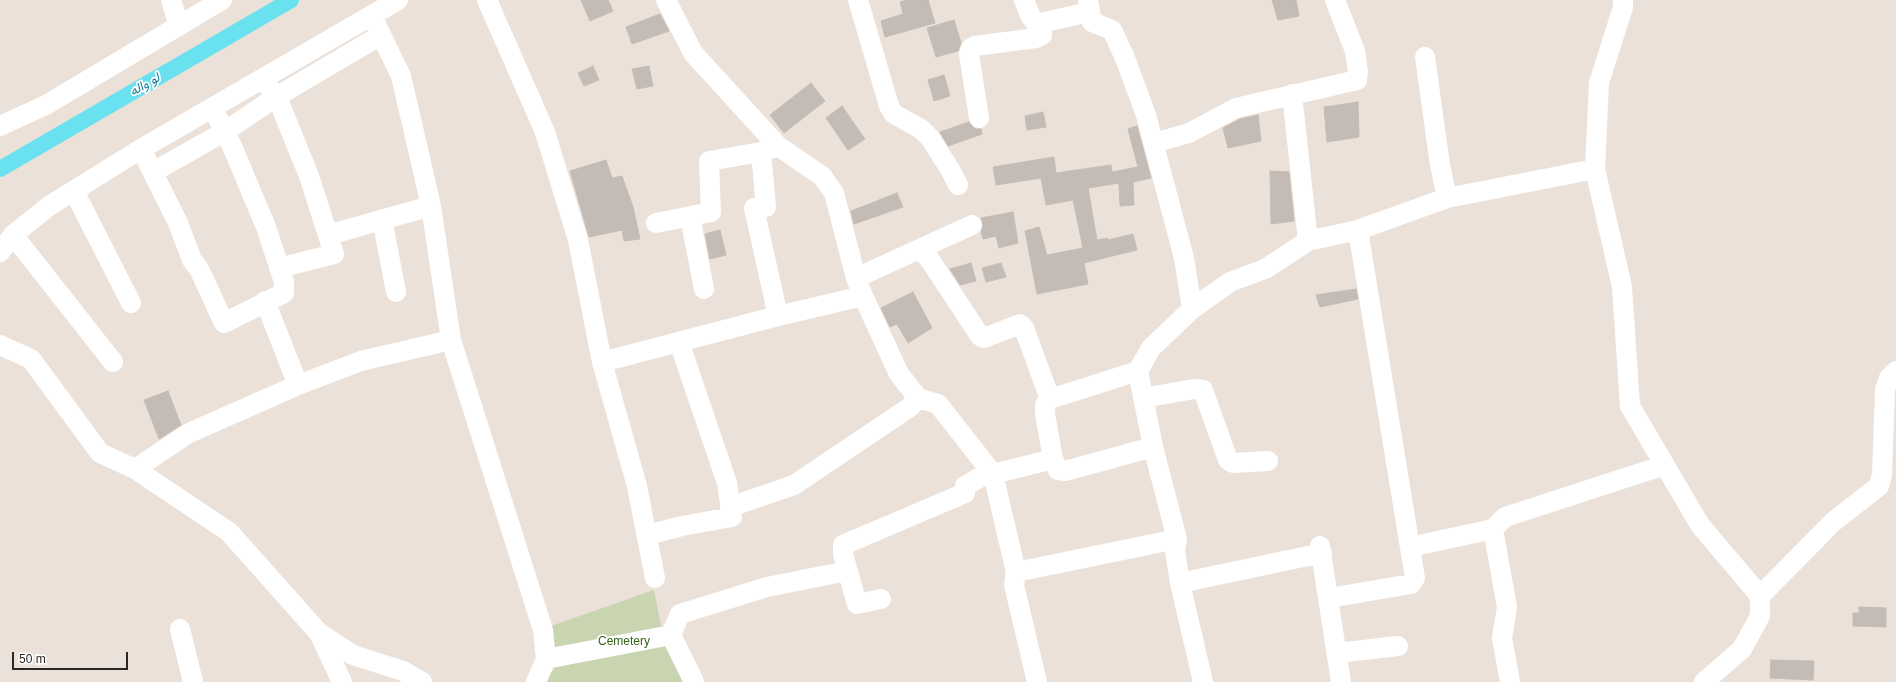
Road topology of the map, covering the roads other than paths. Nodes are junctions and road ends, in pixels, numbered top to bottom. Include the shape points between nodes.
1 (170, 0) edge
2 (222, 0) edge
3 (398, 0) edge
4 (487, 0) edge
5 (666, 0) edge
6 (858, 0) edge
7 (1024, 0) edge
8 (1335, 0) edge
9 (1623, 0) edge
10 (1089, 6) edge
11 (372, 16) junction
12 (1040, 23) junction
13 (179, 26) junction
14 (381, 35) junction
15 (1425, 57) dead end
16 (263, 79) junction
17 (1292, 94) junction
18 (276, 97) junction
19 (213, 109) junction
20 (979, 118) dead end
21 (0, 126) edge
22 (224, 132) junction
23 (1154, 143) junction
24 (142, 149) junction
25 (770, 149) junction
26 (1595, 169) junction
27 (153, 172) junction
28 (958, 185) dead end
29 (74, 191) junction
30 (1448, 198) junction
31 (431, 206) junction
32 (690, 216) junction
33 (382, 219) junction
34 (656, 223) dead end
35 (972, 226) dead end
36 (1358, 230) junction
37 (13, 235) junction
38 (328, 235) junction
39 (1308, 241) junction
40 (920, 249) junction
41 (0, 252) edge
42 (279, 268) junction
43 (859, 287) junction
44 (704, 289) dead end
45 (396, 292) dead end
46 (265, 301) junction
47 (130, 303) dead end
48 (1192, 309) junction
49 (778, 316) junction
50 (451, 340) junction
51 (679, 342) junction
52 (0, 345) edge
53 (114, 362) dead end
54 (602, 362) junction
55 (1138, 371) junction
56 (1896, 371) edge
57 (298, 385) junction
58 (918, 398) junction
59 (1143, 398) junction
60 (1050, 399) junction
61 (1153, 447) junction
62 (1053, 459) junction
63 (1268, 461) dead end
64 (1665, 465) junction
65 (135, 468) junction
66 (992, 472) junction
67 (730, 506) junction
68 (1493, 530) junction
69 (647, 535) junction
70 (1176, 539) junction
71 (1410, 547) junction
72 (847, 571) junction
73 (1016, 572) junction
74 (655, 578) dead end
75 (1180, 582) junction
76 (1760, 596) junction
77 (1330, 598) junction
78 (881, 599) dead end
79 (180, 629) dead end
80 (318, 633) junction
81 (671, 635) junction
82 (1398, 646) dead end
83 (1337, 653) junction
84 (546, 659) junction
85 (193, 682) edge
86 (342, 682) edge
87 (422, 682) edge
88 (536, 682) edge
89 (694, 682) edge
90 (1037, 682) edge
91 (1203, 682) edge
92 (1341, 682) edge
93 (1510, 682) edge
94 (1704, 682) edge

1 - 13 street
2 - 13 street
3 - 11 street
4 - 54 street via 545,132 578,240
5 - 25 street via 693,53
6 - 28 street via 889,106 894,114 921,129 930,138
7 - 12 street via 1031,17
8 - 17 street via 1355,51 1357,80
9 - 26 street via 1599,83
10 - 12 street
10 - 23 street via 1092,22 1112,30 1126,58
11 - 14 street
11 - 16 street
12 - 20 street via 1042,35 1036,38 971,48 969,54
13 - 21 street via 46,105
14 - 18 street
14 - 31 street via 401,76
15 - 30 street via 1440,165
16 - 18 street
16 - 19 street
17 - 23 street via 1236,108 1189,133
17 - 39 street
18 - 22 street
18 - 38 street via 308,176
19 - 22 street
19 - 24 street
22 - 27 street
22 - 42 street via 260,214
23 - 48 street via 1184,258
24 - 27 street
24 - 29 street
25 - 32 street via 709,161 711,212
25 - 43 street via 822,176 834,193
25 - 49 street via 766,208 754,208
26 - 30 street
26 - 64 street via 1622,287 1630,406
27 - 46 street via 178,223 192,260 199,269 224,323
29 - 37 street via 49,206
29 - 47 street
30 - 36 street
31 - 33 street
31 - 50 street
32 - 34 street
32 - 44 street
33 - 38 street
33 - 45 street
35 - 40 street
36 - 39 street
36 - 71 street
37 - 41 street
37 - 53 street
38 - 42 street via 334,254
39 - 48 street via 1265,269 1230,282
40 - 43 street
40 - 60 street via 980,336 984,338 1020,324 1024,328
42 - 46 street via 284,282 284,293
43 - 49 street
43 - 58 street via 899,374
46 - 57 street
48 - 55 street via 1151,348
49 - 51 street
50 - 57 street via 361,361
50 - 84 street via 543,630
51 - 54 street
51 - 67 street via 724,476
52 - 65 street via 31,360 100,453
54 - 69 street via 637,486
55 - 59 street
55 - 60 street
56 - 76 street via 1885,390 1880,486 1833,522
57 - 65 street via 189,433
58 - 66 street via 938,404
58 - 67 street via 910,407 794,485
59 - 61 street
59 - 63 street via 1194,389 1203,390 1228,460 1233,463
60 - 62 street via 1045,405 1044,414
61 - 62 street via 1065,471 1058,470
61 - 70 street
62 - 66 street
64 - 68 street via 1505,517
64 - 76 street via 1700,525
65 - 80 street via 229,532
66 - 72 street via 965,486 965,493 843,545
66 - 73 street
67 - 69 street via 732,517
68 - 71 street
68 - 93 street via 1507,607 1502,638
69 - 74 street
70 - 73 street
70 - 75 street via 1175,551
71 - 77 street via 1415,578 1411,584
72 - 78 street via 857,604
72 - 81 street via 767,587 680,614
73 - 90 street via 1014,585
75 - 77 street via 1321,549
75 - 91 street
76 - 94 street via 1760,616 1742,649
77 - 83 street
79 - 85 street
80 - 86 street
80 - 87 street via 353,655 404,671
81 - 84 street
81 - 89 street
82 - 83 street
83 - 92 street
84 - 88 street

